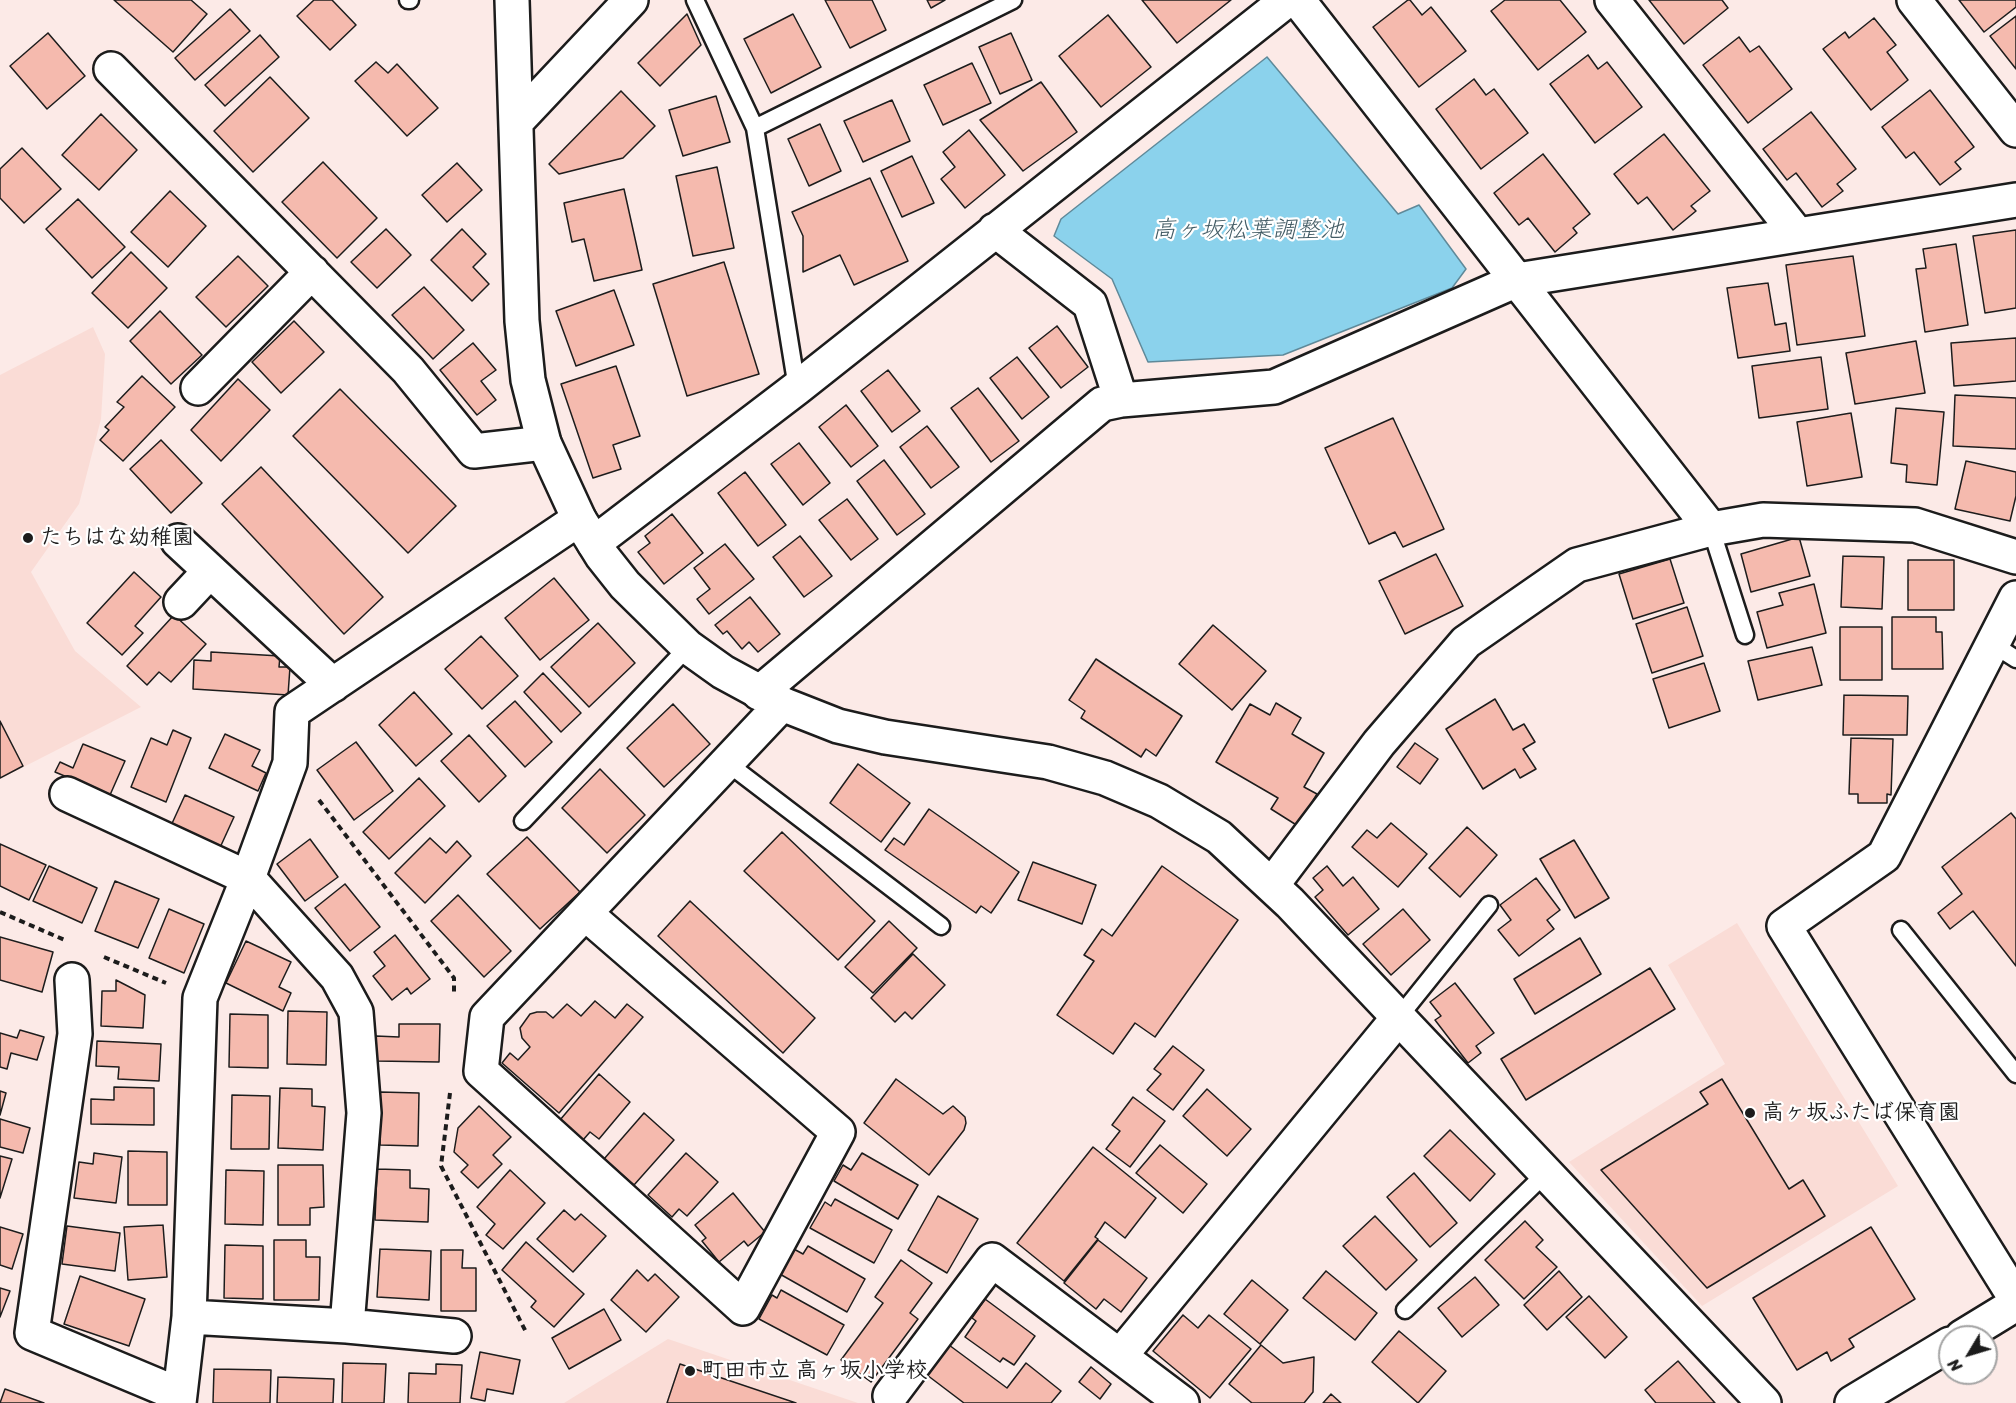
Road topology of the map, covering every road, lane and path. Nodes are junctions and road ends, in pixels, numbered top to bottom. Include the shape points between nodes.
1 (512, 0) edge
2 (631, 0) edge
3 (695, 0) edge
4 (1013, 0) edge
5 (1287, 0) edge
6 (1298, 0) edge
7 (1612, 0) edge
8 (1914, 0) edge
9 (111, 69) dead end
10 (517, 121) junction
11 (755, 128) junction
12 (2016, 130) edge
13 (2016, 200) edge
14 (995, 230) junction
15 (1797, 234) junction
16 (312, 272) junction
17 (1517, 280) junction
18 (198, 388) dead end
19 (797, 388) junction
20 (1121, 400) junction
21 (544, 443) junction
22 (1711, 529) junction
23 (586, 531) junction
24 (178, 542) dead end
25 (2016, 557) edge
26 (210, 571) junction
27 (2016, 598) edge
28 (181, 602) dead end
29 (1745, 635) dead end
30 (688, 647) junction
31 (2004, 651) edge
32 (333, 685) junction
33 (771, 699) junction
34 (726, 762) junction
35 (290, 763) junction
36 (68, 794) dead end
37 (523, 821) dead end
38 (248, 878) junction
39 (1272, 885) junction
40 (1490, 905) dead end
41 (586, 914) junction
42 (941, 926) dead end
43 (1901, 930) dead end
44 (72, 980) dead end
45 (454, 999) dead end
46 (1400, 1017) junction
47 (2016, 1074) edge
48 (451, 1085) dead end
49 (1546, 1173) junction
50 (2016, 1299) edge
51 (2016, 1304) edge
52 (1405, 1310) dead end
53 (189, 1317) junction
54 (1982, 1325) edge
55 (347, 1326) junction
56 (526, 1332) dead end
57 (454, 1336) dead end
58 (1938, 1351) edge
59 (1120, 1356) junction
60 (890, 1396) dead end
61 (179, 1399) edge
62 (1182, 1403) edge
63 (1764, 1403) edge
64 (1852, 1403) edge

1 - 10 street
2 - 10 street
3 - 11 lane
4 - 11 lane
5 - 14 street
6 - 17 street
7 - 15 street
8 - 12 street
9 - 16 street
10 - 21 street via 522,321 528,380
11 - 19 lane
13 - 15 street
14 - 19 street
14 - 20 street via 1090,304
15 - 17 street
16 - 18 street
16 - 21 street via 408,370 474,450
17 - 20 street via 1274,387
17 - 22 street
19 - 23 street
20 - 33 street via 1102,404
21 - 23 street
22 - 25 street via 1763,520 1915,525
22 - 29 lane
22 - 39 street via 1577,565 1466,642 1379,743
23 - 30 street via 625,585
23 - 32 street
24 - 26 street
26 - 28 street
26 - 32 street
27 - 31 street
30 - 33 street
30 - 37 lane
31 - 50 street via 1884,856 1784,926
32 - 35 street via 292,712
33 - 34 street
33 - 39 street via 838,726 1048,762 1105,778 1159,801 1219,837
34 - 41 street
34 - 42 lane
35 - 38 street
35 - 45 path via 454,978
36 - 38 street
38 - 53 street via 200,998
38 - 55 street via 337,977 356,1012 364,1113
39 - 46 street
40 - 46 lane
41 - 41 street via 487,1017 481,1071 743,1308 838,1132
43 - 47 lane
44 - 61 street via 75,1034 32,1333
46 - 49 street
46 - 59 street
48 - 56 path via 441,1166
49 - 52 lane
49 - 63 street
51 - 54 street
53 - 55 street
53 - 61 street
55 - 57 street
58 - 64 street
59 - 60 street via 992,1260
59 - 62 street

